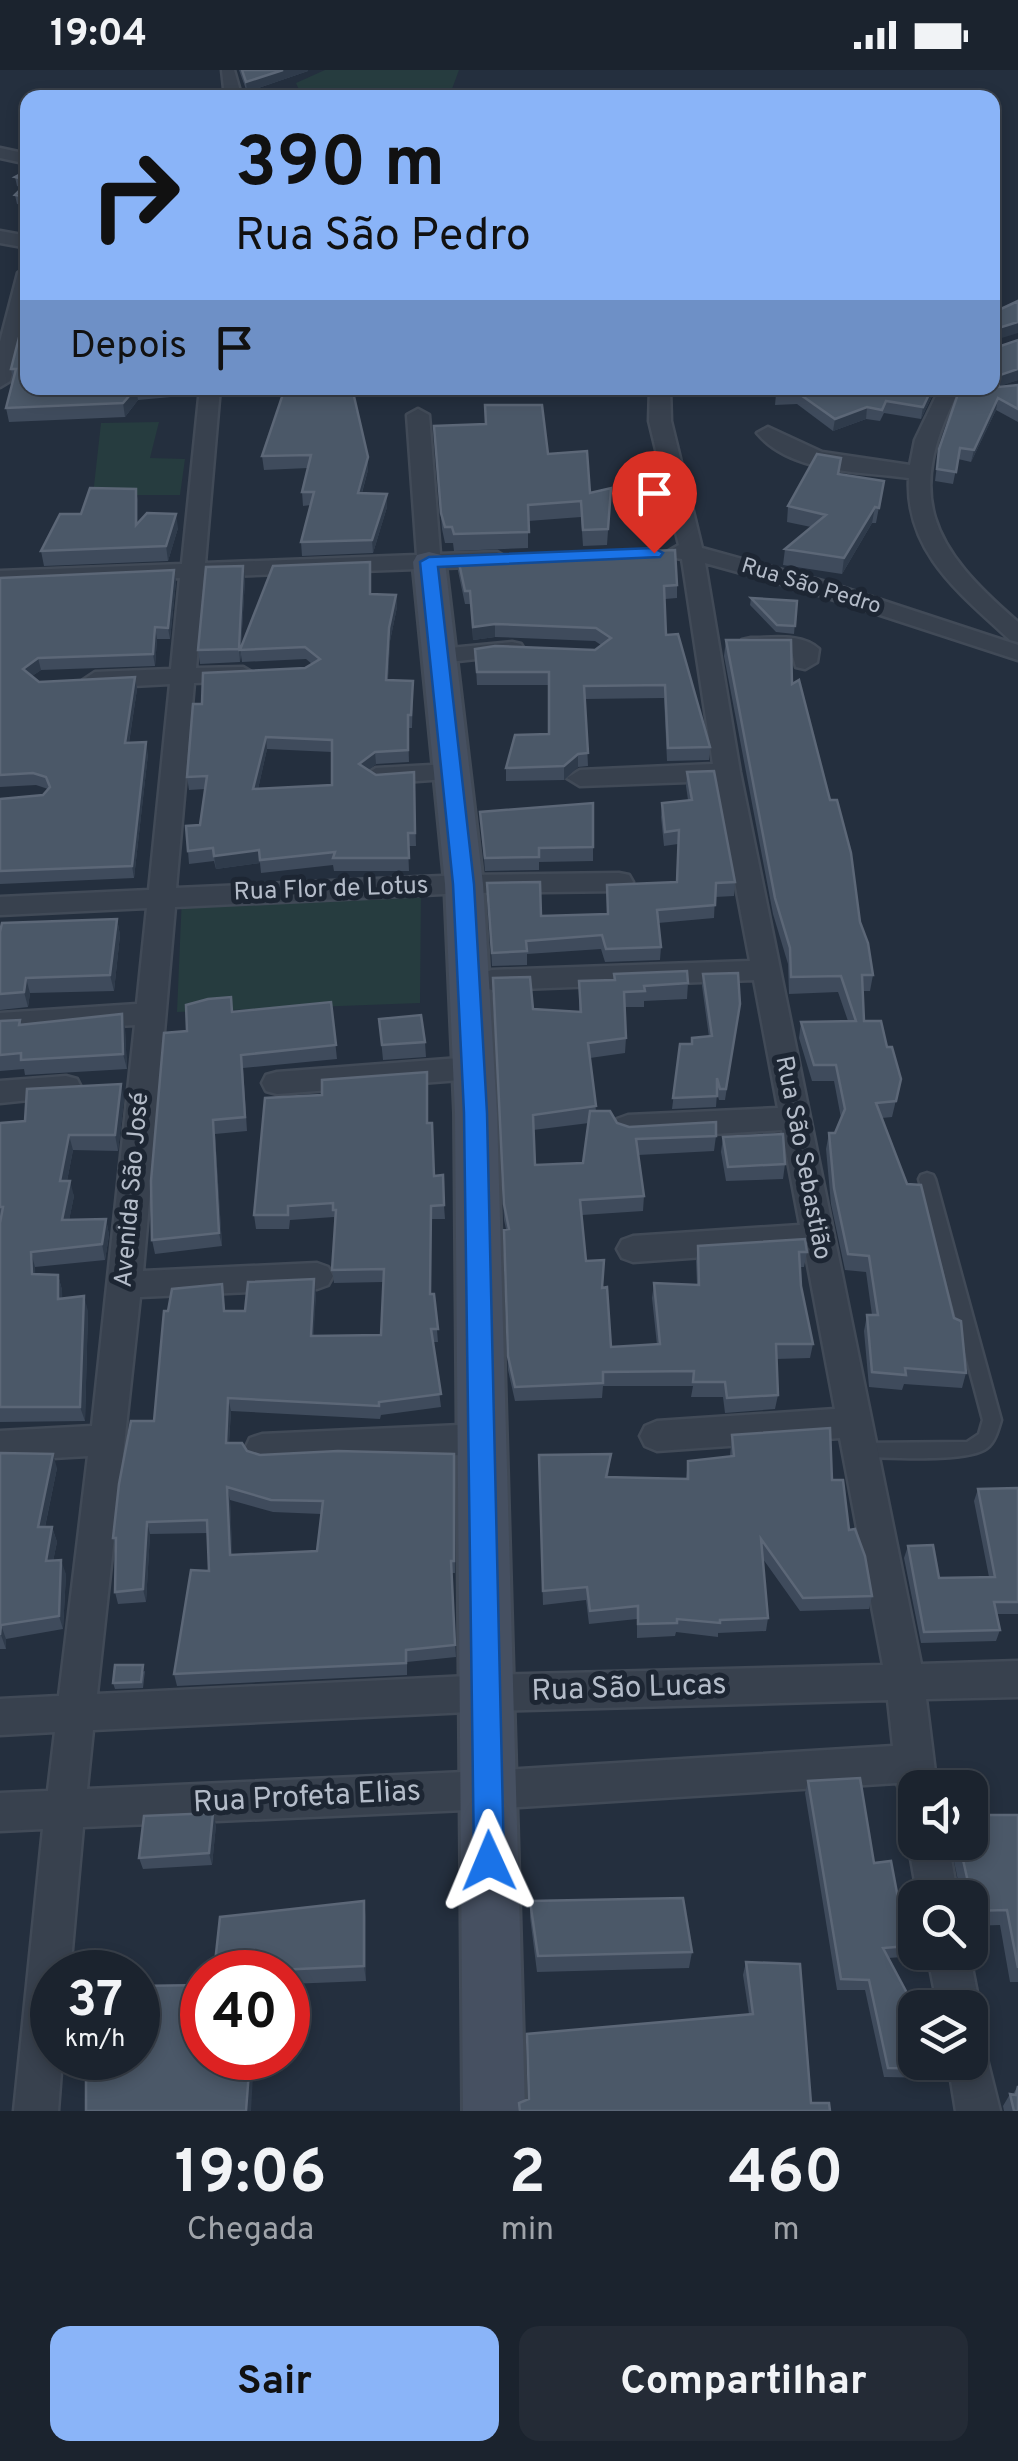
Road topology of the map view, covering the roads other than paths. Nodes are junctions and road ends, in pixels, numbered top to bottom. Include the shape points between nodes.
1 (228, 74) dead end
2 (232, 90) edge
3 (20, 303) edge
4 (0, 382) edge
5 (209, 395) edge
6 (660, 395) edge
7 (947, 395) edge
8 (418, 415) dead end
9 (768, 433) dead end
10 (918, 473) junction
11 (692, 552) junction
12 (654, 553) edge
13 (523, 558) edge
14 (429, 562) junction
15 (191, 570) junction
16 (0, 578) edge
17 (1014, 626) edge
18 (708, 645) junction
19 (535, 650) edge
20 (1018, 653) edge
21 (440, 656) junction
22 (805, 662) dead end
23 (270, 672) edge
24 (180, 677) junction
25 (61, 682) edge
26 (450, 772) junction
27 (727, 772) junction
28 (376, 776) edge
29 (580, 778) dead end
30 (618, 882) edge
31 (464, 884) junction
32 (164, 897) junction
33 (0, 906) edge
34 (766, 970) junction
35 (469, 981) junction
36 (148, 1014) junction
37 (0, 1022) edge
38 (473, 1068) junction
39 (143, 1082) junction
40 (277, 1082) dead end
41 (0, 1092) edge
42 (796, 1118) junction
43 (628, 1126) edge
44 (927, 1180) dead end
45 (817, 1237) junction
46 (632, 1249) dead end
47 (317, 1276) edge
48 (125, 1285) junction
49 (657, 1436) dead end
50 (857, 1436) junction
51 (109, 1440) junction
52 (483, 1440) junction
53 (0, 1446) edge
54 (262, 1449) dead end
55 (1018, 1679) edge
56 (905, 1680) junction
57 (489, 1693) junction
58 (76, 1716) junction
59 (0, 1717) edge
60 (914, 1770) edge
61 (898, 1777) edge
62 (488, 1790) junction
63 (65, 1810) junction
64 (0, 1812) edge
65 (972, 2080) edge
66 (36, 2111) edge
67 (494, 2111) edge
68 (978, 2111) edge

1 - 2 street
3 - 4 street
5 - 15 street, Avenida São José
6 - 11 street, Rua São Sebastião
7 - 10 street
8 - 14 street
9 - 10 street via 800,454
10 - 17 street via 918,499 938,553 963,586
11 - 12 street, Rua São Pedro
11 - 18 street, Rua São Sebastião
11 - 20 street, Rua São Pedro
13 - 14 street
14 - 15 street
14 - 21 street
15 - 16 street
15 - 24 street, Avenida São José
18 - 22 street via 794,645 806,649
18 - 27 street, Rua São Sebastião
19 - 21 street
21 - 26 street
23 - 24 street
24 - 25 street
24 - 32 street, Avenida São José
26 - 28 street
26 - 31 street
27 - 29 street
27 - 34 street, Rua São Sebastião
30 - 31 street, Rua Flor de Lotus
31 - 32 street, Rua Flor de Lotus
31 - 35 street
32 - 33 street, Rua Flor de Lotus
32 - 36 street, Avenida São José
34 - 35 street
34 - 42 street, Rua São Sebastião
35 - 38 street
36 - 37 street
36 - 39 street, Avenida São José
38 - 40 street
38 - 52 street
39 - 41 street
39 - 48 street, Avenida São José
42 - 43 street
42 - 45 street, Rua São Sebastião
44 - 50 lane via 992,1420 988,1436 967,1449
45 - 46 street
45 - 50 street, Rua São Sebastião
47 - 48 street
48 - 51 street, Avenida São José
49 - 50 street
50 - 56 street, Rua São Sebastião
51 - 53 street
51 - 58 street, Avenida São José
52 - 54 street
52 - 57 street
55 - 56 street, Rua São Lucas
56 - 57 street, Rua São Lucas
56 - 60 street, Rua São Sebastião
57 - 58 street, Rua São Lucas
57 - 62 street
58 - 59 street, Rua São Lucas
58 - 63 street, Avenida São José
61 - 62 street, Rua Profeta Elias
62 - 63 street, Rua Profeta Elias
62 - 67 street
63 - 64 street, Rua Profeta Elias
63 - 66 street, Avenida São José
65 - 68 street

